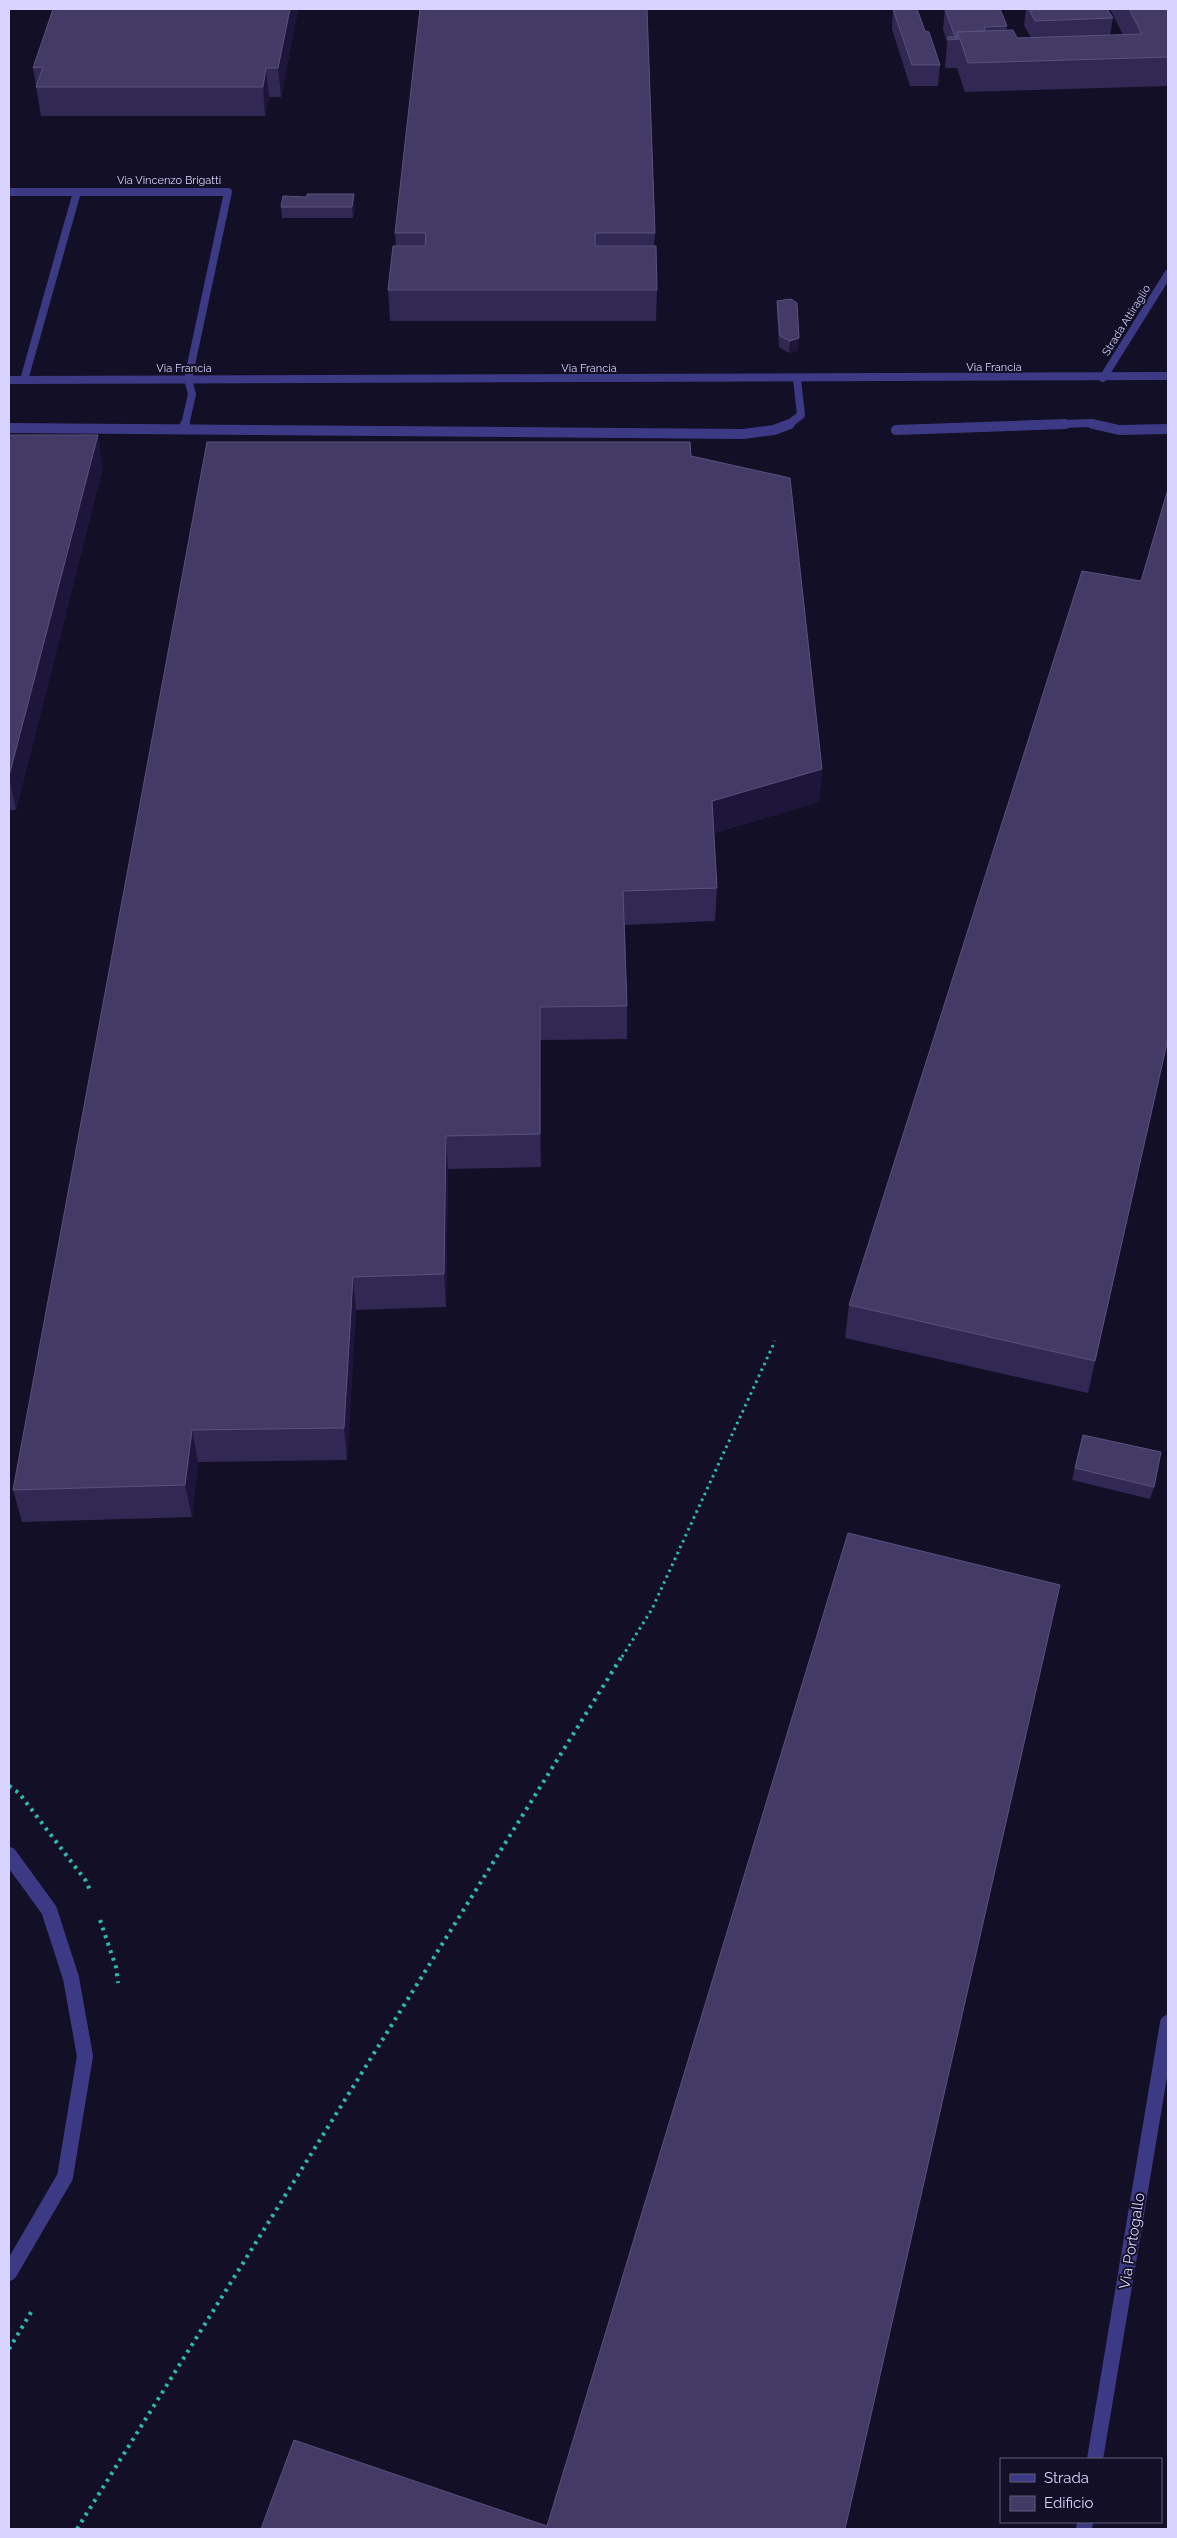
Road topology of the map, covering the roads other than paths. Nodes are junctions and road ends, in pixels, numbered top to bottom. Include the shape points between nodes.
1 (9, 192) edge
2 (78, 192) junction
3 (1168, 274) edge
4 (1168, 376) edge
5 (1103, 378) junction
6 (188, 379) junction
7 (797, 379) junction
8 (9, 380) edge
9 (24, 380) junction
10 (9, 428) edge
11 (1168, 429) edge
12 (184, 430) junction
13 (896, 430) dead end
14 (9, 1854) edge
15 (1168, 2023) edge
16 (9, 2273) edge
17 (1095, 2458) edge

1 - 2 street, Via Vincenzo Brigatti
2 - 6 street, Via Vincenzo Brigatti via 228,192
2 - 9 street
3 - 5 street, Strada Attiraglio
4 - 5 street, Via Francia
5 - 7 street, Via Francia
6 - 7 street, Via Francia
6 - 9 street, Via Francia
6 - 12 street via 192,394
7 - 12 street via 801,414 795,422 783,428 750,433
8 - 9 street, Via Francia
10 - 12 street
11 - 13 street via 1119,430 1100,428 1091,423
14 - 16 street via 49,1910 71,1978 85,2056 65,2177
15 - 17 street, Via Portogallo

